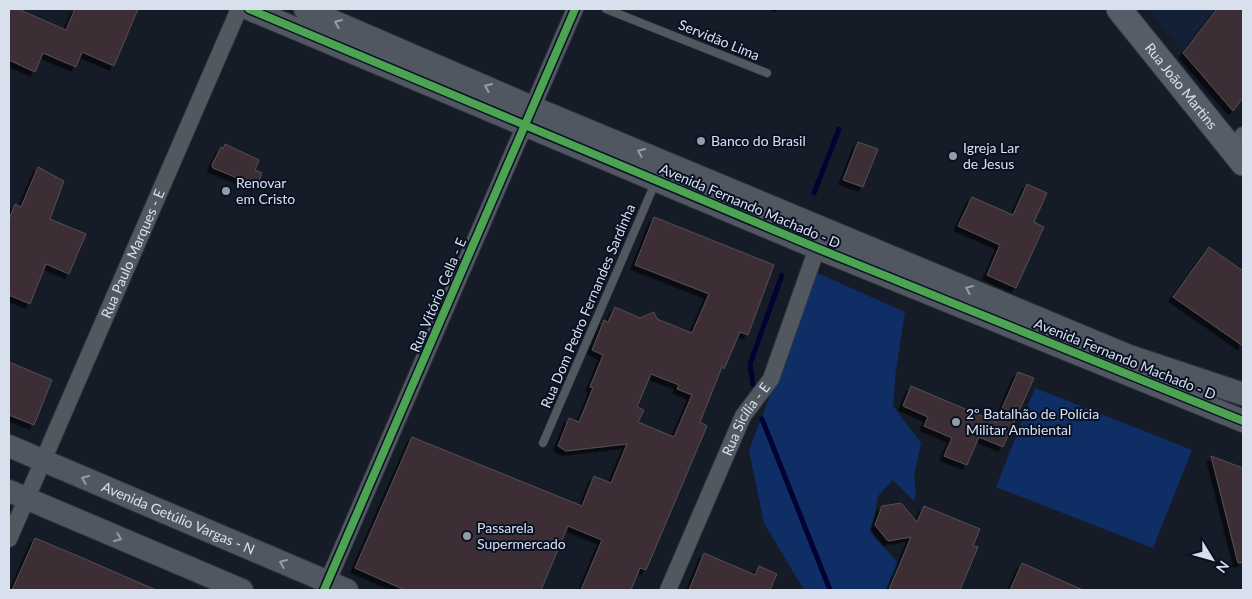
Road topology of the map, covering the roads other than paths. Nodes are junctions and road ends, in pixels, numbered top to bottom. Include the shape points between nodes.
1 (239, 9) edge
2 (249, 9) edge
3 (305, 9) edge
4 (574, 9) edge
5 (606, 9) edge
6 (1119, 9) edge
7 (767, 73) dead end
8 (529, 116) junction
9 (1240, 149) edge
10 (656, 180) junction
11 (817, 248) junction
12 (997, 311) junction
13 (1160, 376) junction
14 (1243, 394) edge
15 (1243, 421) edge
16 (543, 443) dead end
17 (9, 446) edge
18 (43, 460) junction
19 (17, 495) edge
20 (9, 539) edge
21 (333, 587) edge
22 (242, 590) edge
23 (668, 590) edge

1 - 18 street, Rua Paulo Marques - E
2 - 8 street, Avenida Fernando Machado - D
8 -> 3 street, Avenida Fernando Machado - D
4 - 8 street, Rua Vitório Cella - E
5 - 7 lane, Servidão Lima
6 - 9 main road, Rua João Martins
8 - 10 street, Avenida Fernando Machado - D
12 -> 8 street, Avenida Fernando Machado - D
8 - 21 street, Rua Vitório Cella - E
10 - 11 street, Avenida Fernando Machado - D
10 - 16 lane, Rua Dom Pedro Fernandes Sardinha
11 - 12 street, Avenida Fernando Machado - D
11 - 23 street, Rua Sicília - E via 771,379 743,416
12 - 13 street, Avenida Fernando Machado - D
13 - 14 street, Avenida Fernando Machado - D
13 - 15 street, Avenida Fernando Machado - D
17 - 18 street, Avenida Getúlio Vargas - N
18 - 19 street, Rua Paulo Marques - E
21 -> 18 street, Avenida Getúlio Vargas - N
19 - 20 street, Rua Paulo Marques - E
19 -> 22 street

